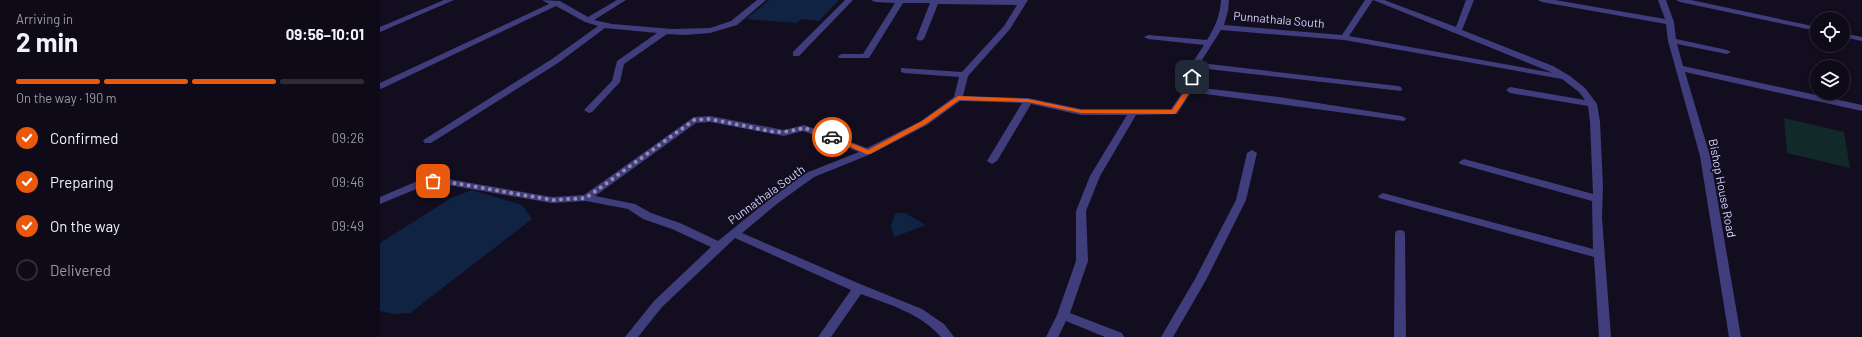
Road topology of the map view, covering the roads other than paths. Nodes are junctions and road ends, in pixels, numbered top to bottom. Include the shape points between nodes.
1 (450, 0) edge
2 (546, 0) edge
3 (622, 0) edge
4 (762, 0) edge
5 (849, 0) edge
6 (874, 0) edge
7 (1225, 0) edge
8 (1369, 0) edge
9 (1376, 0) edge
10 (1470, 0) edge
11 (1542, 0) edge
12 (1659, 0) edge
13 (1680, 0) edge
14 (900, 1) junction
15 (934, 1) junction
16 (1024, 1) edge
17 (557, 3) junction
18 (588, 20) junction
19 (1670, 22) junction
20 (604, 25) junction
21 (1219, 27) junction
22 (1810, 28) edge
23 (380, 30) edge
24 (665, 31) junction
25 (1458, 31) junction
26 (1850, 36) edge
27 (1148, 37) dead end
28 (1344, 38) junction
29 (920, 39) dead end
30 (1862, 39) edge
31 (1672, 41) junction
32 (1209, 42) junction
33 (1727, 52) dead end
34 (796, 54) dead end
35 (842, 56) dead end
36 (1195, 66) junction
37 (1680, 68) junction
38 (904, 70) dead end
39 (964, 76) junction
40 (1567, 78) junction
41 (380, 86) edge
42 (1189, 89) junction
43 (1398, 89) dead end
44 (1510, 90) dead end
45 (958, 98) junction
46 (1028, 101) junction
47 (1592, 104) junction
48 (1862, 108) edge
49 (589, 110) dead end
50 (1134, 112) junction
51 (1402, 119) dead end
52 (428, 141) dead end
53 (868, 152) junction
54 (1252, 152) dead end
55 (992, 161) dead end
56 (1464, 162) dead end
57 (1383, 196) dead end
58 (586, 198) junction
59 (1598, 199) junction
60 (380, 201) edge
61 (734, 233) junction
62 (1400, 234) dead end
63 (718, 246) junction
64 (1599, 254) junction
65 (859, 288) junction
66 (1063, 315) junction
67 (630, 337) edge
68 (824, 337) edge
69 (948, 337) edge
70 (1052, 337) edge
71 (1118, 337) edge
72 (1167, 337) edge
73 (1400, 337) edge
74 (1605, 337) edge
75 (1735, 337) edge

1 - 23 street
2 - 17 street
3 - 18 street
4 - 24 street via 744,16 723,28
5 - 34 street
6 - 14 street
7 - 21 street
8 - 28 street
9 - 25 street
10 - 25 street
11 - 19 street
12 - 19 street, Bishop House Road
13 - 22 street
14 - 15 street
14 - 35 street via 866,56
15 - 16 street
15 - 29 street
16 - 39 street via 1007,27
17 - 18 street
17 - 41 street
18 - 20 street
19 - 31 street, Bishop House Road
20 - 24 street
20 - 52 street via 555,61
21 - 28 street, Punnathala South
21 - 32 street, Punnathala South
24 - 49 street via 620,63 616,82
25 - 40 street via 1550,68
26 - 30 street
27 - 32 street
28 - 40 street, Punnathala South
31 - 33 street
31 - 37 street, Bishop House Road
32 - 36 street, Punnathala South
36 - 42 street, Punnathala South
36 - 43 street
37 - 48 street
37 - 75 street, Bishop House Road via 1705,156
38 - 39 street
39 - 45 street
40 - 47 street via 1582,90
42 - 50 street, Punnathala South via 1174,112
42 - 51 street
44 - 47 street
45 - 46 street, Punnathala South
45 - 53 street, Punnathala South via 924,123
46 - 50 street, Punnathala South via 1081,112
46 - 55 street
47 - 59 street
50 - 66 street via 1095,176 1081,211 1082,261
53 - 58 street via 804,128 774,132 702,118 694,120
53 - 61 street, Punnathala South via 810,175
54 - 72 street via 1241,200
56 - 59 street
57 - 64 street
58 - 60 street via 552,200 442,181 424,182
58 - 63 street via 631,206 647,216 676,226
59 - 64 street
61 - 63 street, Punnathala South
61 - 65 street
62 - 73 street
63 - 67 street, Punnathala South via 658,304
64 - 74 street
65 - 68 street
65 - 69 street via 900,303 940,327
66 - 70 street
66 - 71 street

